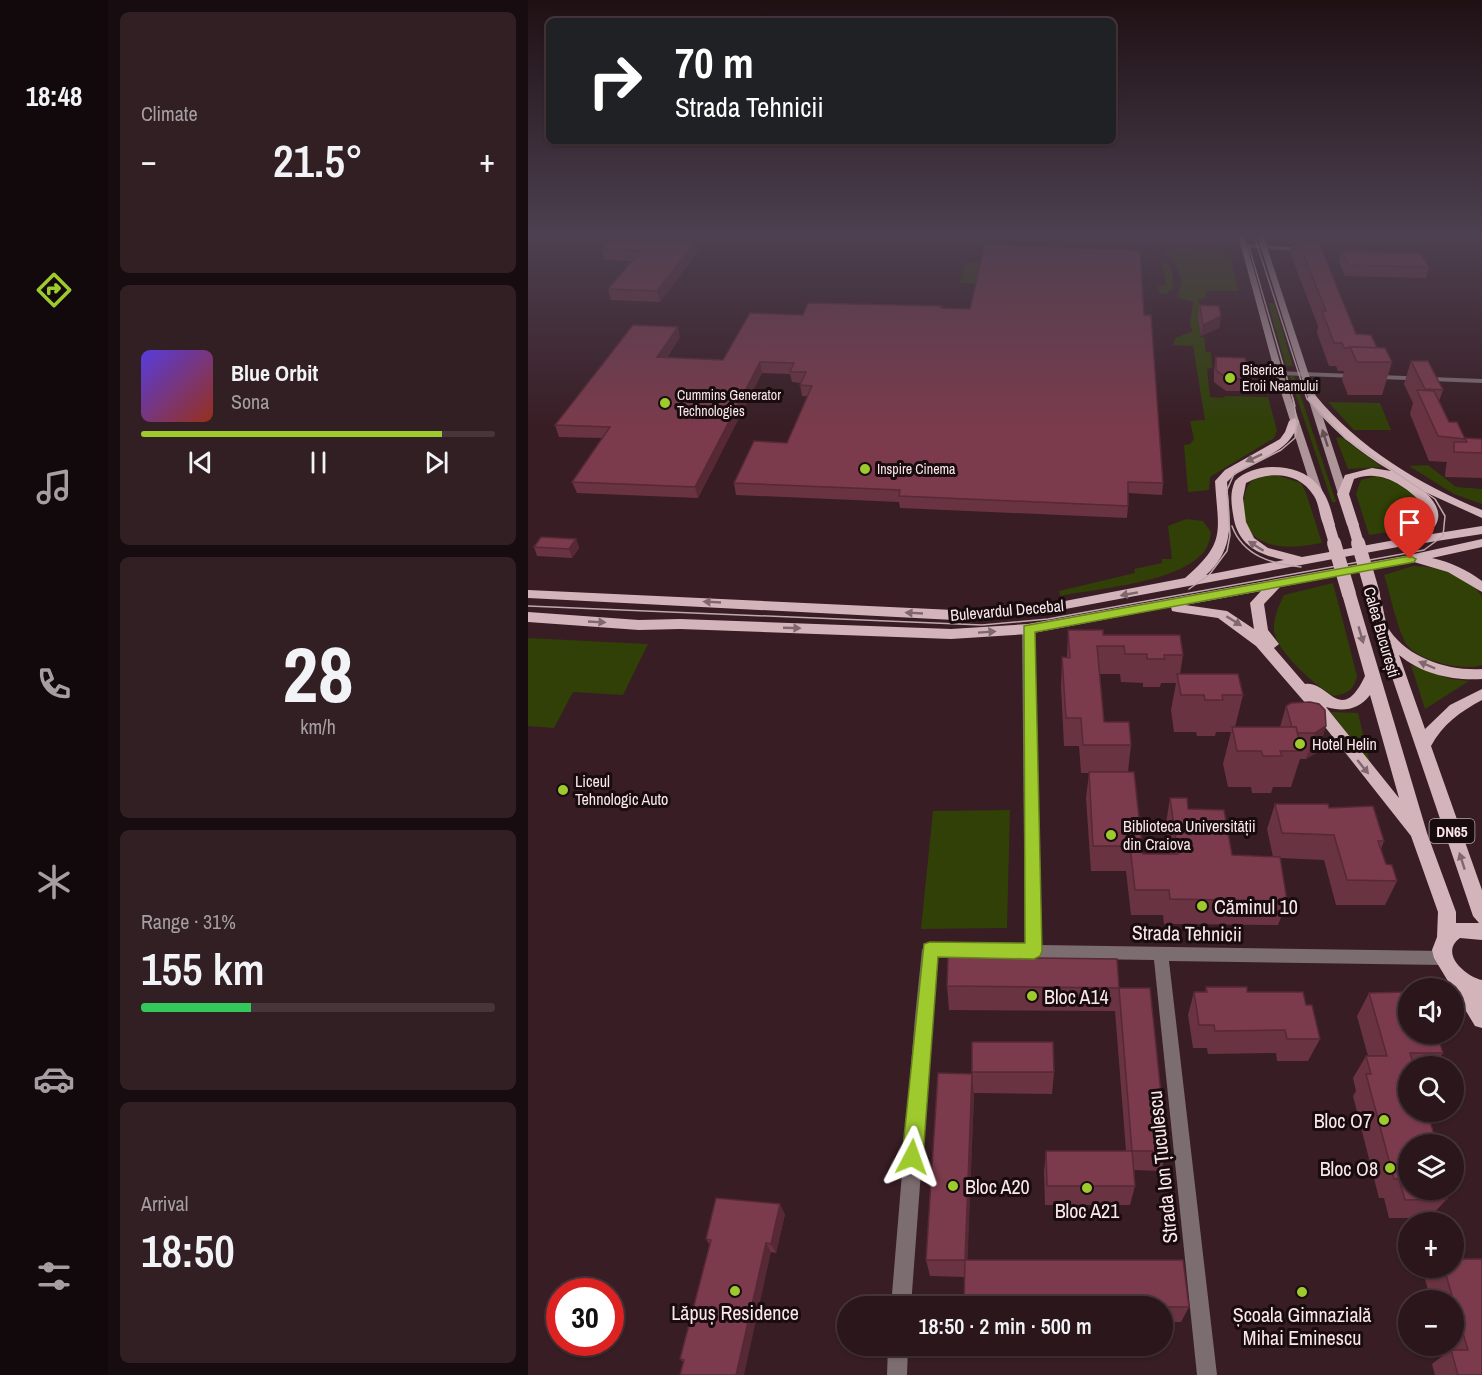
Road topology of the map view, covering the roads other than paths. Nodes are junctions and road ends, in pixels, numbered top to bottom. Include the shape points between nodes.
1 (1258, 299) edge
2 (1281, 299) edge
3 (1279, 373) junction
4 (1304, 374) junction
5 (1482, 381) edge
6 (1312, 398) junction
7 (1294, 421) junction
8 (1318, 493) junction
9 (1343, 494) junction
10 (1482, 514) edge
11 (1482, 530) edge
12 (1398, 543) junction
13 (1482, 543) edge
14 (1312, 558) junction
15 (1410, 559) junction
16 (1275, 583) junction
17 (1186, 584) junction
18 (1482, 588) edge
19 (528, 594) edge
20 (1157, 606) junction
21 (528, 617) edge
22 (1028, 629) junction
23 (1383, 630) junction
24 (1482, 674) edge
25 (1372, 676) junction
26 (1482, 694) edge
27 (1423, 746) junction
28 (1418, 833) junction
29 (1482, 916) edge
30 (1482, 932) edge
31 (1446, 936) junction
32 (1034, 951) junction
33 (1161, 954) junction
34 (1443, 958) junction
35 (1459, 978) edge
36 (1464, 981) edge
37 (1464, 986) edge
38 (1482, 989) edge
39 (1482, 1019) edge
40 (902, 1296) edge
41 (898, 1356) edge
42 (897, 1375) edge
43 (1207, 1375) edge

1 - 3 main road, Calea București
2 - 4 main road, Calea București
3 - 4 street
3 - 7 main road, Calea București
4 - 5 street
4 - 6 main road, Calea București
9 -> 6 main road, Calea București
6 - 10 main road via 1341,431 1361,445 1440,496
7 - 8 main road, Calea București
7 -> 17 main road via 1284,442 1233,468 1221,481 1224,545 1202,572
14 -> 8 main road via 1282,556 1250,543 1239,523 1238,487 1256,473 1279,471 1302,476
8 -> 25 main road, Calea București / DN65, bridge
9 - 12 main road via 1349,477 1382,472 1409,484 1424,497 1432,506 1433,521 1425,531
9 - 23 main road, Calea București, bridge
11 - 12 main road, Bulevardul Decebal
12 - 14 main road, Bulevardul Decebal
13 - 15 main road, Bulevardul Decebal
14 - 17 main road, Bulevardul Decebal
15 - 16 main road, Bulevardul Decebal
15 - 18 main road via 1434,561 1465,573
16 - 20 main road, Bulevardul Decebal
16 - 25 main road via 1257,603 1262,631 1313,692 1333,703 1354,703 1368,689
17 -> 19 main road, Bulevardul Decebal via 1028,612 954,615
20 - 22 main road, Bulevardul Decebal
20 -> 28 main road via 1222,614 1247,631 1319,709
21 -> 22 main road, Bulevardul Decebal via 639,625 951,634
22 - 32 street
24 -> 23 main road via 1427,666 1397,647
23 - 27 main road, Calea București / DN65
25 - 28 main road, Calea București / DN65
26 - 27 main road via 1429,731
29 -> 27 main road, Calea București / DN65
28 - 31 main road, Calea București / DN65 via 1447,912
30 - 31 main road via 1464,929
31 - 34 main road, Calea București
32 - 33 street, Strada Tehnicii
32 - 40 street, Strada Tehnicii via 930,950
33 - 34 street, Strada Tehnicii
33 - 43 street, Strada Ion Țuculescu
34 - 35 main road
36 - 38 main road
37 - 39 main road
41 - 42 street

